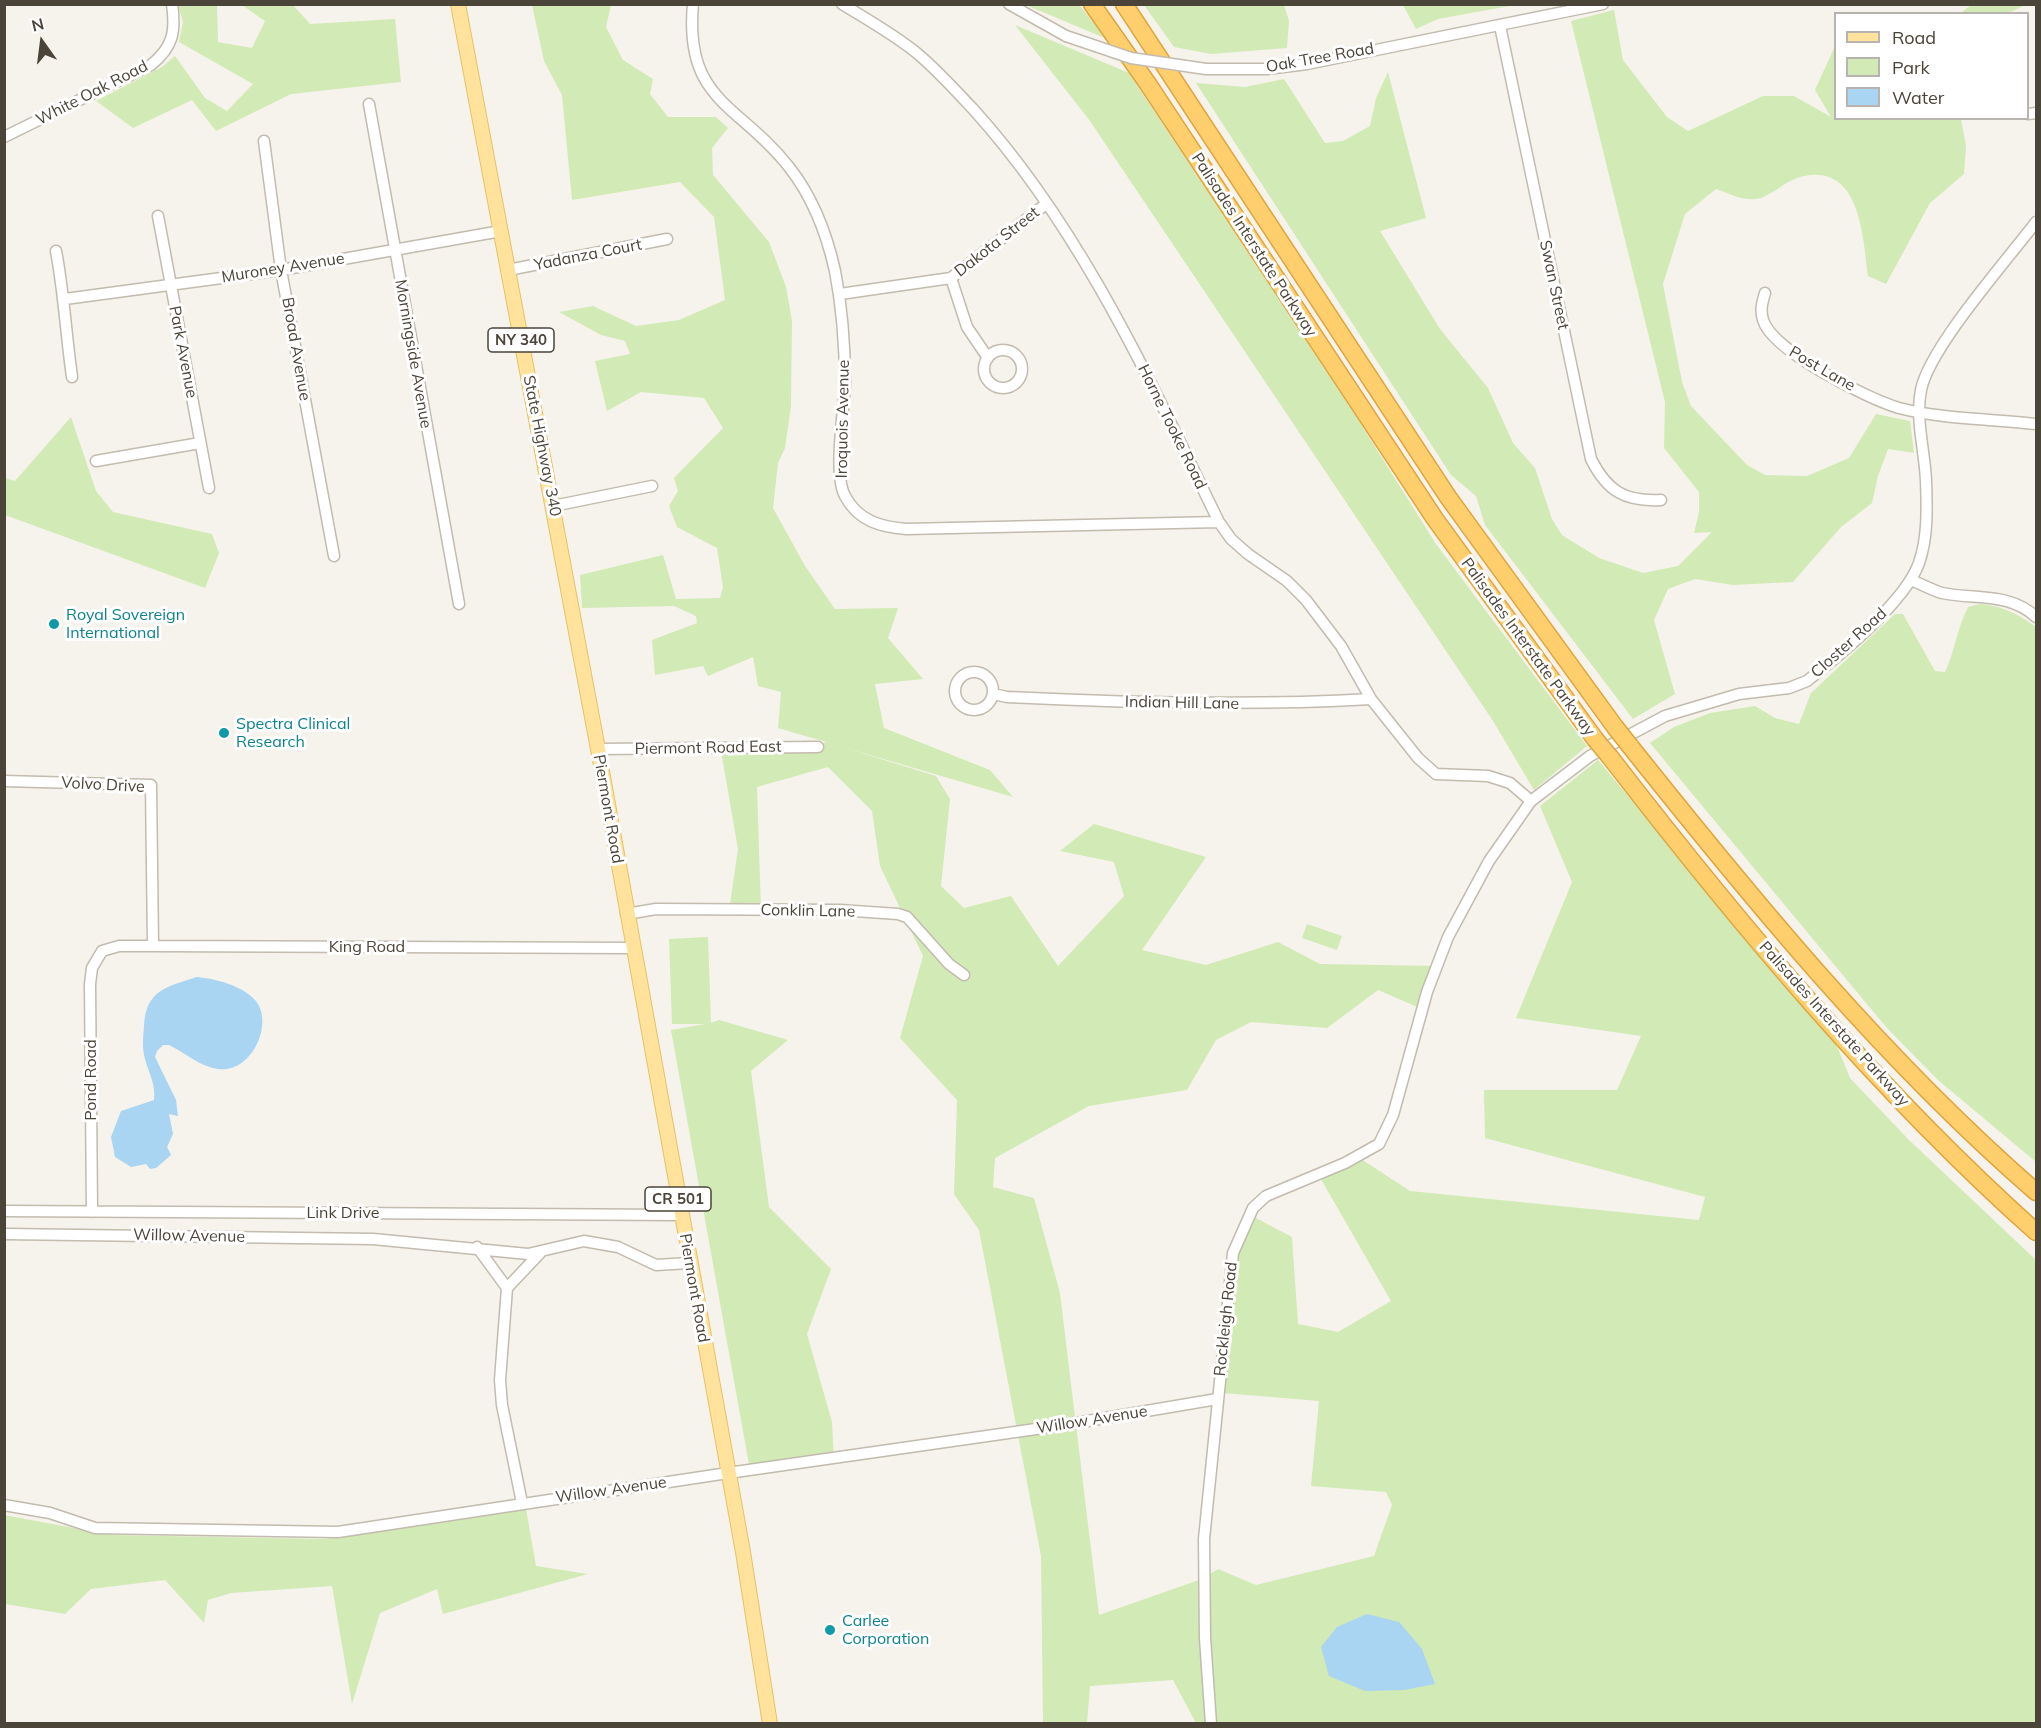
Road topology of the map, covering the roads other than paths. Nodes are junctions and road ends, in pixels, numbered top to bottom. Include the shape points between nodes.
1 (172, 4) edge
2 (458, 4) edge
3 (693, 4) edge
4 (842, 4) edge
5 (1009, 4) edge
6 (1092, 4) edge
7 (1124, 4) edge
8 (1604, 4) edge
9 (1500, 26) junction
10 (369, 104) dead end
11 (4, 137) edge
12 (264, 141) dead end
13 (1046, 204) junction
14 (158, 216) dead end
15 (2037, 222) edge
16 (501, 231) junction
17 (667, 239) dead end
18 (394, 250) junction
19 (56, 251) dead end
20 (281, 270) junction
21 (508, 270) junction
22 (951, 278) junction
23 (170, 285) junction
24 (1765, 293) dead end
25 (840, 294) junction
26 (65, 299) junction
27 (988, 358) dead end
28 (72, 377) dead end
29 (1920, 411) junction
30 (2037, 424) edge
31 (200, 443) junction
32 (96, 461) dead end
33 (652, 486) dead end
34 (209, 488) dead end
35 (1661, 500) dead end
36 (553, 506) junction
37 (1219, 522) junction
38 (334, 556) dead end
39 (1911, 580) junction
40 (459, 604) dead end
41 (2037, 617) edge
42 (584, 675) joint
43 (993, 694) dead end
44 (1371, 699) junction
45 (818, 747) dead end
46 (598, 749) junction
47 (4, 781) edge
48 (1531, 801) junction
49 (626, 914) junction
50 (1448, 937) joint
51 (153, 946) junction
52 (632, 948) junction
53 (102, 951) joint
54 (964, 975) dead end
55 (2037, 1192) edge
56 (4, 1211) edge
57 (92, 1212) junction
58 (681, 1215) junction
59 (2037, 1232) edge
60 (4, 1234) edge
61 (477, 1247) junction
62 (541, 1252) junction
63 (689, 1263) junction
64 (507, 1288) junction
65 (1217, 1399) junction
66 (728, 1473) junction
67 (522, 1503) junction
68 (4, 1505) edge
69 (770, 1724) edge
70 (1211, 1724) edge

1 - 11 street, White Oak Road via 174,37 165,54
2 - 16 main road, State Highway 340 / NY 340
3 - 25 street, Iroquois Avenue via 691,31 704,81 719,102 789,167 822,226
4 - 13 street, Horne Tooke Road via 895,37 942,76 995,134
5 - 9 street, Oak Tree Road, bridge via 1066,36 1137,59 1206,69 1289,67
6 - 59 highway, Palisades Interstate Parkway, bridge via 1435,519 1595,739 1752,932 1870,1066 1939,1139
7 - 55 highway, Palisades Interstate Parkway, bridge via 1448,497 1615,727 1754,898 1873,1033 1937,1100
8 - 9 street, Oak Tree Road
9 - 35 street, Swan Street via 1591,459 1612,489 1628,498
10 - 18 street, Morningside Avenue
12 - 20 street, Broad Avenue
13 - 22 street, Dakota Street
13 - 37 street, Horne Tooke Road via 1142,365
14 - 23 street, Park Avenue
15 - 29 street, Closter Road via 1940,350 1921,390
16 - 18 street, Muroney Avenue
16 - 21 main road, State Highway 340 / NY 340
17 - 21 street, Yadanza Court
18 - 20 street, Muroney Avenue
18 - 40 street, Morningside Avenue
19 - 26 street
20 - 23 street, Muroney Avenue
20 - 38 street, Broad Avenue
21 - 36 main road, State Highway 340 / NY 340
22 - 25 street, Dakota Street
22 - 27 street via 967,327
23 - 26 street, Muroney Avenue
23 - 31 street, Park Avenue
24 - 29 street, Post Lane via 1761,307 1763,322 1775,341 1788,351 1882,403
25 - 37 street, Iroquois Avenue via 845,381 839,477 845,496 869,521 906,529
26 - 28 street
29 - 30 street, Post Lane
29 - 39 street, Closter Road via 1927,508 1920,562
31 - 32 street
31 - 34 street, Park Avenue
33 - 36 street
36 - 42 main road, State Highway 340 / NY 340
37 - 44 street, Horne Tooke Road via 1231,539 1306,600 1341,646
39 - 41 street via 1940,592 2002,598
39 - 48 street, Closter Road via 1895,602 1807,681 1789,688 1739,694 1665,716 1590,756
42 - 46 main road, Piermont Road / CR 501
43 - 44 street, Indian Hill Lane via 1007,698 1151,704 1287,704
44 - 48 street, Horne Tooke Road via 1418,758 1436,774 1488,776 1510,783
45 - 46 street, Piermont Road East
46 - 49 main road, Piermont Road / CR 501
47 - 51 street, Volvo Drive via 151,785
48 - 50 street, Closter Road via 1489,861
49 - 52 main road, Piermont Road / CR 501
49 - 54 street, Conklin Lane via 656,909 898,914 907,917
50 - 65 street, Rockleigh Road via 1427,992 1393,1115 1379,1144 1345,1163 1266,1196 1253,1208 1233,1253
51 - 52 street, King Road
51 - 53 street, King Road via 119,946
52 - 58 main road, Piermont Road / CR 501
53 - 57 street, Pond Road via 92,968 90,984
56 - 57 street, Link Drive
57 - 58 street, Link Drive
58 - 63 main road, Piermont Road / CR 501
60 - 61 street, Willow Avenue via 374,1239
61 - 62 street, Willow Avenue via 518,1254
61 - 64 street
62 - 63 street, Willow Avenue via 584,1241 618,1247 656,1264
62 - 64 street
63 - 66 main road, Piermont Road / CR 501
64 - 67 street via 500,1380
65 - 66 street, Willow Avenue
65 - 70 street, Rockleigh Road via 1204,1539
66 - 67 street, Willow Avenue
66 - 69 main road, Piermont Road / CR 501
67 - 68 street, Willow Avenue via 338,1533 95,1528 50,1513

